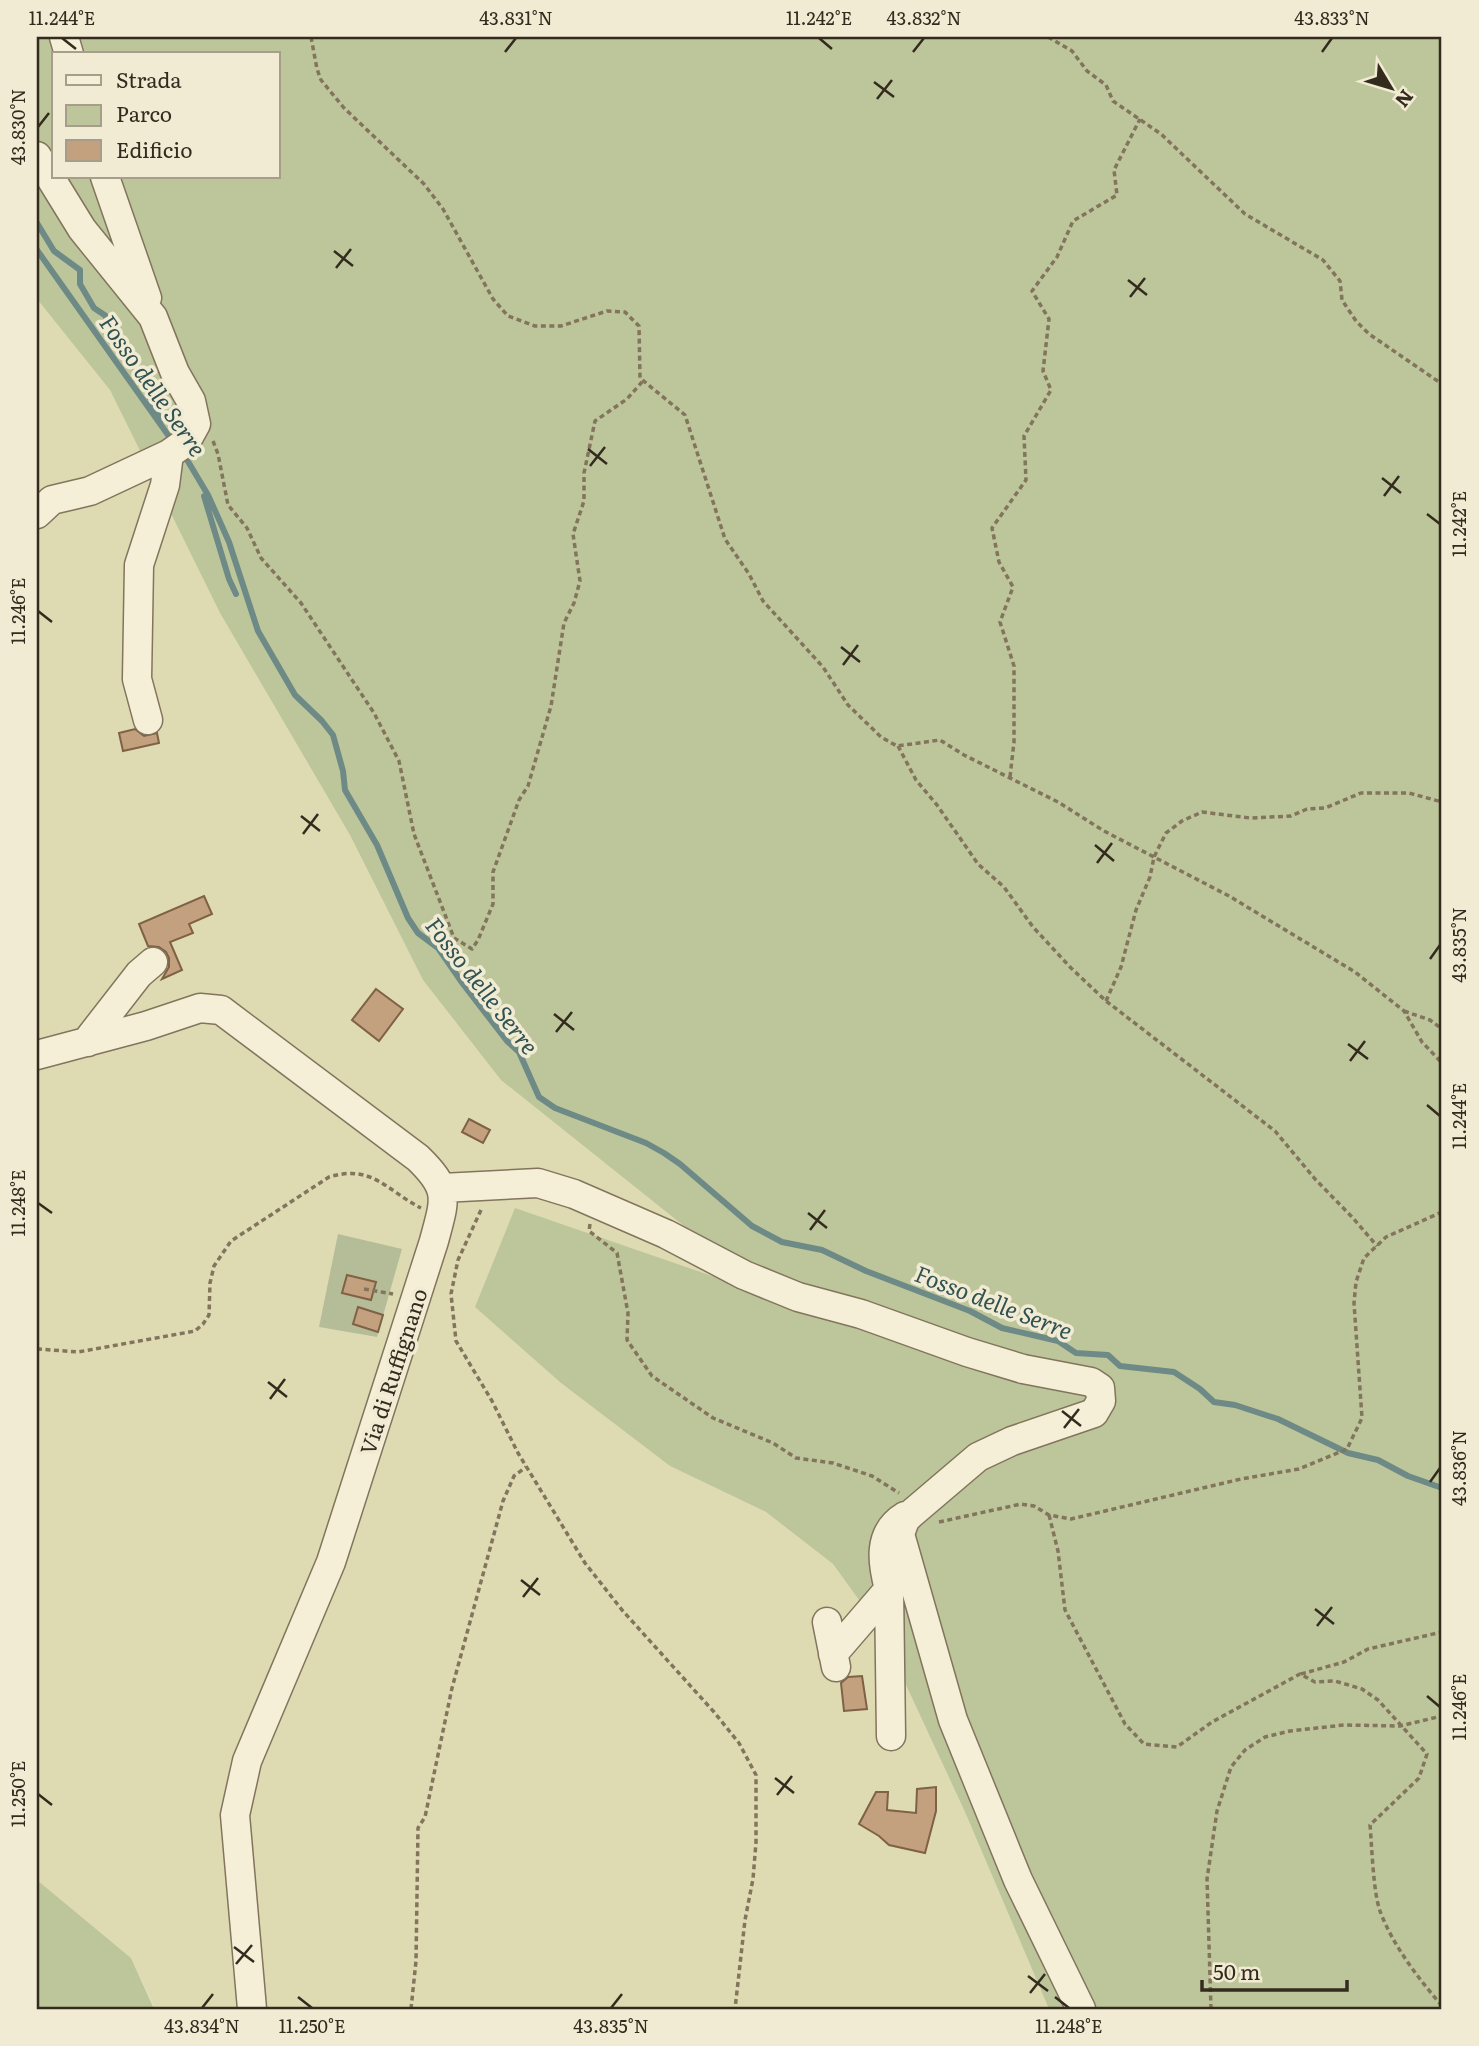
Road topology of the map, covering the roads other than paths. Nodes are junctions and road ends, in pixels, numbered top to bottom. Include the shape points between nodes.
1 (37, 156) edge
2 (105, 178) edge
3 (153, 317) junction
4 (183, 440) junction
5 (37, 514) edge
6 (148, 720) dead end
7 (153, 962) dead end
8 (88, 1042) junction
9 (37, 1055) edge
10 (442, 1196) junction
11 (922, 1514) junction
12 (889, 1589) junction
13 (827, 1622) dead end
14 (891, 1736) dead end
15 (252, 2009) edge
16 (1081, 2009) edge

1 - 3 street via 82,229
2 - 3 street
3 - 4 street via 191,401
4 - 5 street via 90,491 52,500
4 - 6 street via 139,565 137,679
7 - 8 street
8 - 9 street
8 - 10 street via 200,1008 221,1010 418,1158 434,1175
10 - 11 street via 491,1185 538,1183 666,1234 798,1297 1024,1370 1091,1382 1100,1388 1101,1401 1094,1413 978,1457
10 - 15 street, Via di Ruffignano via 415,1298 331,1562 247,1761 234,1815
11 - 12 street via 901,1518 890,1531 882,1551
11 - 16 street via 905,1520 900,1534 953,1720 1018,1880
12 - 13 street via 835,1664
12 - 14 street

